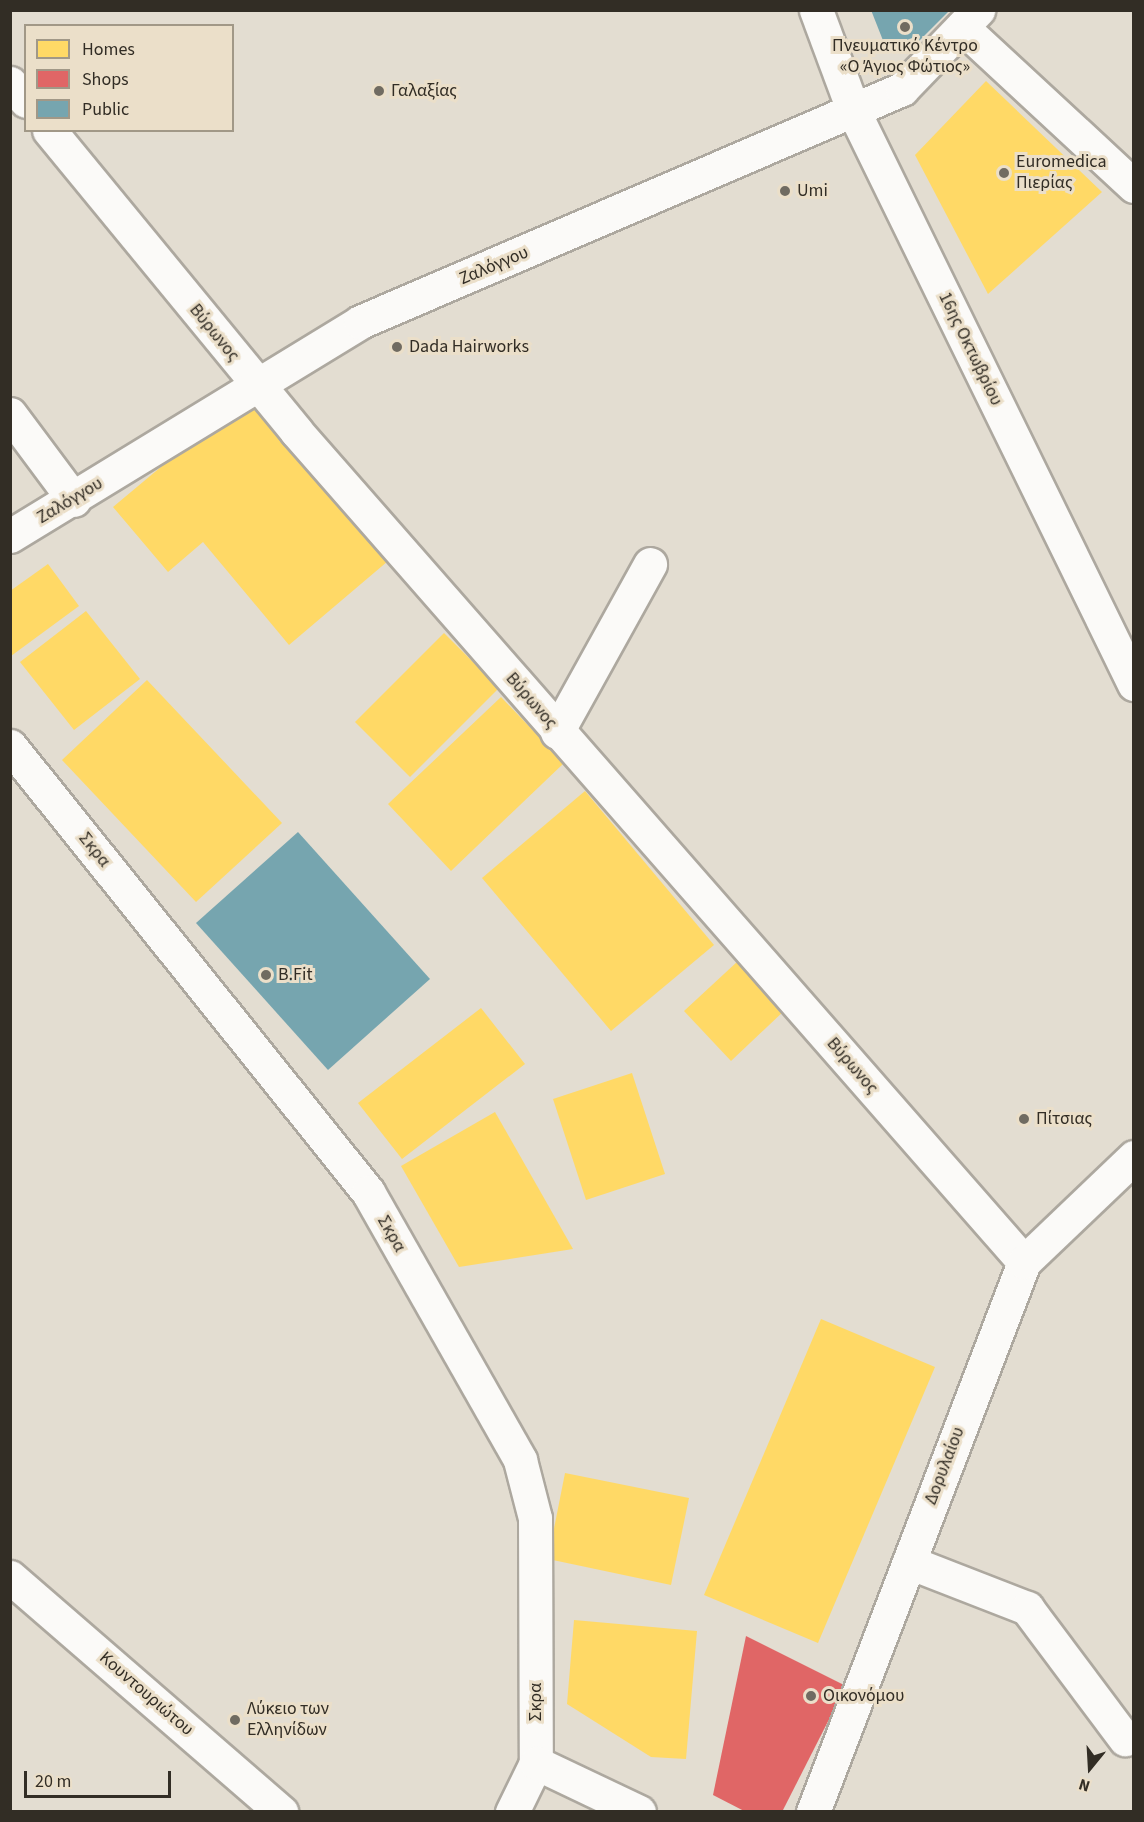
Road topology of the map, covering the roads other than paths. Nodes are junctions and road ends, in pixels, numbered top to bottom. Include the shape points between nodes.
1 (816, 10) edge
2 (970, 19) edge
3 (10, 83) edge
4 (24, 99) edge
5 (854, 112) junction
6 (51, 132) edge
7 (1134, 186) edge
8 (256, 383) junction
9 (10, 414) edge
10 (74, 500) junction
11 (10, 536) edge
12 (650, 564) dead end
13 (1134, 684) edge
14 (557, 732) junction
15 (10, 746) edge
16 (1134, 1157) edge
17 (1024, 1262) junction
18 (909, 1562) junction
19 (10, 1577) edge
20 (1125, 1739) dead end
21 (536, 1763) junction
22 (281, 1812) edge
23 (512, 1812) edge
24 (639, 1812) edge
25 (813, 1812) edge

1 - 5 street, 16ης Οκτωβρίου
2 - 5 street, Ζαλόγγου via 902,89
2 - 7 street
3 - 4 street
5 - 8 street, Ζαλόγγου via 360,322
5 - 13 street, 16ης Οκτωβρίου
6 - 8 street, Βύρωνος
8 - 10 street, Ζαλόγγου
8 - 14 street, Βύρωνος
9 - 10 street
10 - 11 street, Ζαλόγγου
12 - 14 street
14 - 17 street, Βύρωνος
15 - 21 street, Σκρα via 368,1192 520,1460 535,1518
16 - 17 street, Δορυλαίου
17 - 18 street, Δορυλαίου
18 - 20 street via 1027,1608
18 - 25 street, Δορυλαίου
19 - 22 street, Κουντουριώτου
21 - 23 street, Σκρα
21 - 24 street

